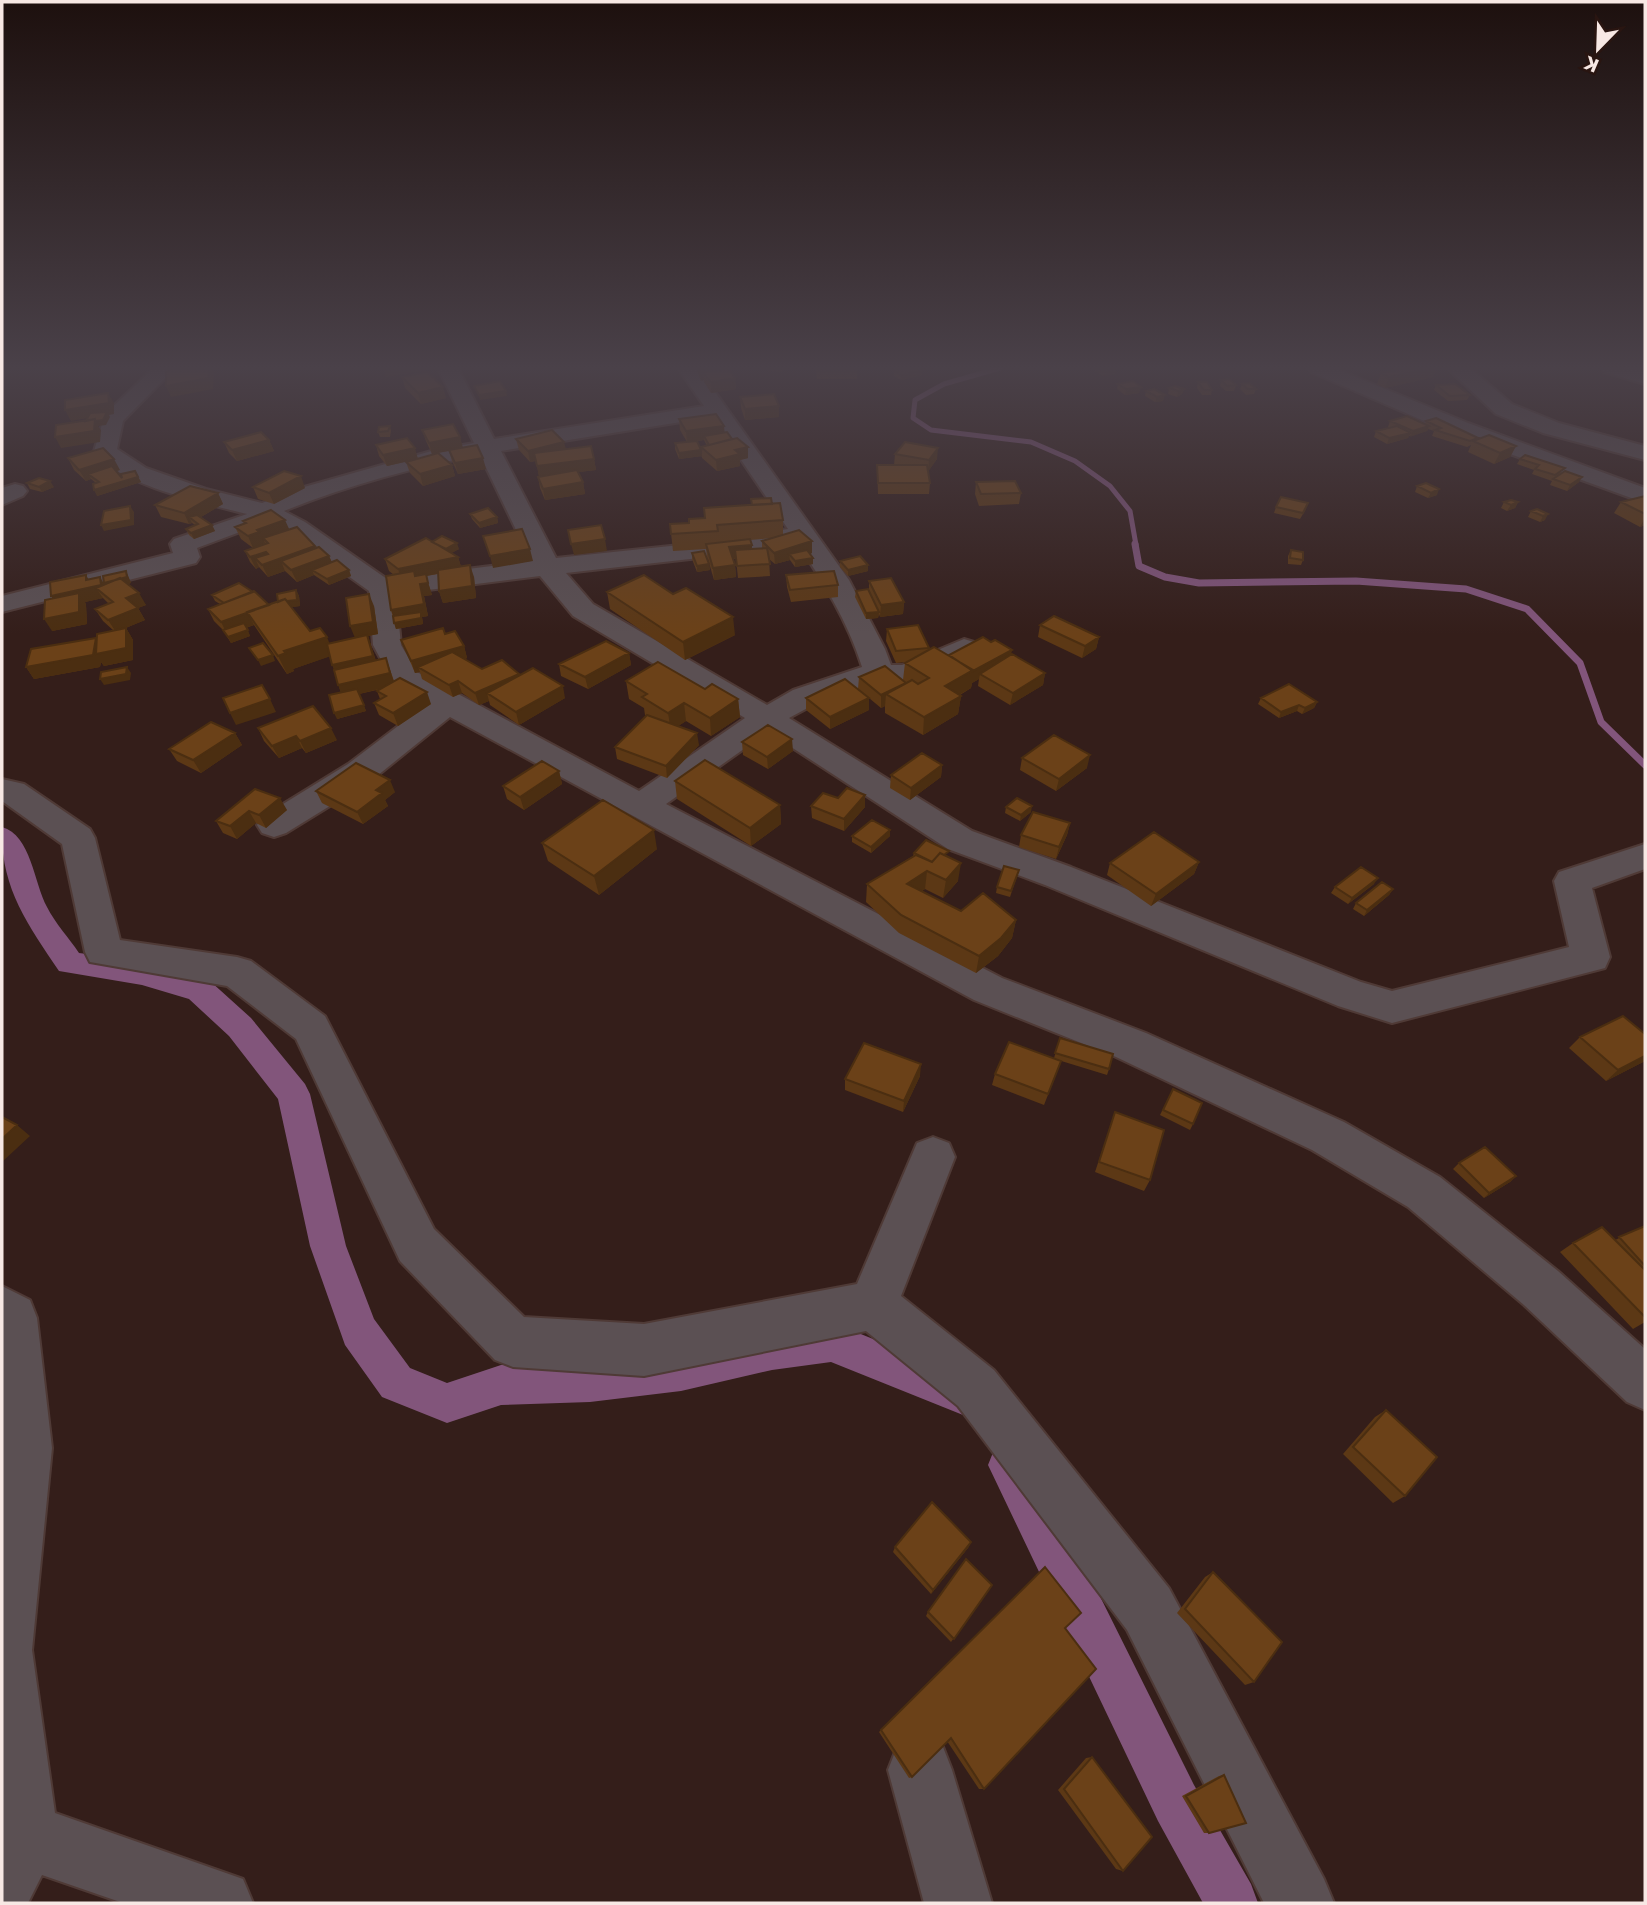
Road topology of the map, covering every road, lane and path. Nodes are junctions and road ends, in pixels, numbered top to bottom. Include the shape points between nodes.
1 (114, 457) edge
2 (436, 457) edge
3 (494, 457) edge
4 (749, 457) edge
5 (1539, 457) edge
6 (1645, 496) edge
7 (264, 511) junction
8 (804, 534) junction
9 (547, 567) junction
10 (382, 588) junction
11 (2, 604) edge
12 (964, 648) edge
13 (878, 671) junction
14 (448, 703) junction
15 (767, 718) junction
16 (2, 790) edge
17 (642, 805) junction
18 (274, 825) dead end
19 (1645, 856) edge
20 (933, 1157) dead end
21 (873, 1305) junction
22 (2, 1311) edge
23 (1645, 1384) edge
24 (920, 1770) edge
25 (10, 1849) edge
26 (219, 1903) edge
27 (958, 1903) edge
28 (1300, 1903) edge

1 - 7 street via 138,473
2 - 7 street via 317,490
3 - 9 street
4 - 8 street
5 - 6 street
7 - 10 street via 296,527
7 - 11 street via 255,520 183,544 187,557
8 - 9 street via 692,553
8 - 13 street via 836,580
9 - 10 street
9 - 15 street via 583,610
10 - 14 street via 387,645 405,678
12 - 13 street via 895,676
13 - 15 street via 804,697
14 - 17 street
14 - 18 street via 360,772
15 - 17 street
15 - 19 street via 960,840 1392,1007 1591,957 1572,881
16 - 21 street via 12,792 78,838 104,952 237,972 311,1028 417,1245 513,1342 644,1350
17 - 23 street via 988,989 1131,1045 1328,1136 1424,1192 1541,1288
20 - 21 street
21 - 28 street via 976,1388 1148,1609
22 - 25 street via 12,1318 25,1448 2,1650
24 - 27 street
25 - 26 street

